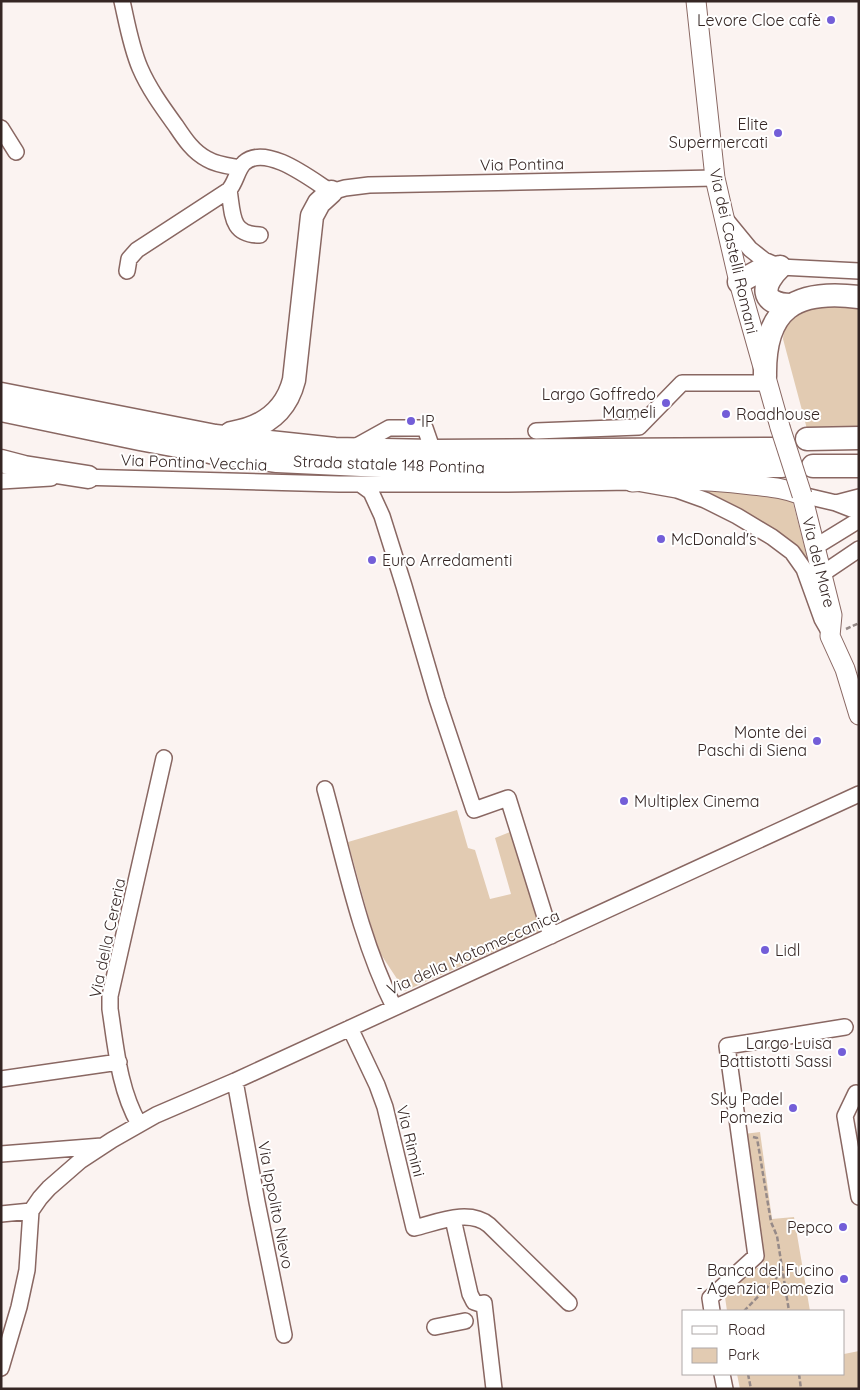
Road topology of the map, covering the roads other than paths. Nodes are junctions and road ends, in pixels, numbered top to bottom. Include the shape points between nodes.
1 (122, 1) edge
2 (696, 1) edge
3 (1, 128) edge
4 (16, 152) dead end
5 (240, 168) junction
6 (715, 178) junction
7 (229, 190) junction
8 (331, 192) junction
9 (723, 217) junction
10 (260, 235) dead end
11 (780, 267) junction
12 (127, 271) dead end
13 (859, 271) edge
14 (740, 282) junction
15 (859, 297) edge
16 (790, 305) junction
17 (766, 379) junction
18 (1, 394) edge
19 (1, 410) edge
20 (536, 431) dead end
21 (215, 436) junction
22 (859, 438) edge
23 (779, 446) junction
24 (859, 449) edge
25 (810, 451) junction
26 (1, 462) edge
27 (859, 466) edge
28 (88, 477) junction
29 (1, 481) edge
30 (632, 482) junction
31 (360, 484) junction
32 (802, 495) junction
33 (859, 497) edge
34 (836, 503) junction
35 (859, 512) edge
36 (859, 520) edge
37 (816, 547) junction
38 (859, 549) edge
39 (822, 574) junction
40 (830, 633) junction
41 (859, 715) edge
42 (164, 758) dead end
43 (325, 789) dead end
44 (859, 794) edge
45 (551, 936) junction
46 (394, 1007) junction
47 (845, 1026) dead end
48 (350, 1028) junction
49 (119, 1062) junction
50 (1, 1079) edge
51 (235, 1081) junction
52 (856, 1093) dead end
53 (139, 1124) junction
54 (103, 1145) junction
55 (1, 1154) edge
56 (859, 1197) edge
57 (31, 1211) junction
58 (1, 1214) edge
59 (453, 1219) junction
60 (569, 1303) dead end
61 (712, 1310) edge
62 (465, 1321) dead end
63 (435, 1327) dead end
64 (284, 1335) dead end
65 (1, 1368) edge
66 (722, 1375) edge
67 (494, 1389) edge
68 (725, 1389) edge

1 - 5 street via 141,70 174,124 202,156 215,163
2 - 6 main road, Via dei Castelli Romani
3 - 4 street
5 - 7 street
5 - 8 street via 253,158 269,158 292,167
6 - 8 street, Via Pontina via 368,185
6 - 9 main road, Via dei Castelli Romani
7 - 10 street via 240,231
7 - 12 street via 137,250 129,259
8 - 21 highway via 319,202 312,216 294,380 289,393 265,422 245,431
9 - 11 street via 750,249
9 - 14 main road, Via dei Castelli Romani
11 - 13 street
11 - 14 highway via 759,271
11 - 16 highway via 766,285 766,292 777,303
14 - 17 main road, Via dei Castelli Romani
15 - 16 highway via 822,295
16 - 17 highway via 771,331
17 - 20 street via 682,383 639,427
17 - 23 main road, Via dei Castelli Romani
18 - 21 highway, Strada statale 148 Pontina
19 - 23 highway, Strada statale 148 Pontina via 140,439 276,461 411,467
21 - 23 highway, Strada statale 148 Pontina via 349,450
22 - 25 highway
23 - 32 main road, Via dei Castelli Romani, bridge
24 - 25 highway
25 - 27 highway
26 - 28 highway
28 - 29 street
28 - 31 street, Via Pontina Vecchia
30 - 31 street, Via Pontina Vecchia
30 - 32 main road via 726,482 785,488
30 - 40 street, Via Pontina Vecchia via 694,495 737,516 785,546 804,569
31 - 45 street via 371,492 382,516 474,810 508,798
32 - 34 street
32 - 37 main road, Via del Mare
33 - 34 street
34 - 35 street
36 - 37 street
37 - 39 main road, Via del Mare
38 - 39 street
39 - 40 main road, Via del Mare via 832,615
40 - 41 main road, Via del Mare
42 - 49 street, Via della Cereria via 110,996
43 - 46 street via 366,942
44 - 45 street, Via della Motomeccanica
45 - 46 street, Via della Motomeccanica
46 - 48 street, Via della Motomeccanica
47 - 61 street via 727,1046 756,1256 710,1298
48 - 51 street, Via della Motomeccanica
48 - 59 street, Via Rimini via 383,1100 414,1228
49 - 50 street
49 - 53 street, Via della Cereria via 128,1101
51 - 53 street, Via della Motomeccanica
51 - 64 street, Via Ippolito Nievo
52 - 56 street via 845,1116
53 - 54 street, Via della Motomeccanica
54 - 55 street, Via della Motomeccanica
54 - 57 street, Via della Motomeccanica via 54,1183
57 - 58 street
57 - 65 street via 27,1270
59 - 60 street, Via Rimini via 471,1217 486,1222
59 - 67 street via 470,1294 479,1302
62 - 63 street
66 - 68 street

